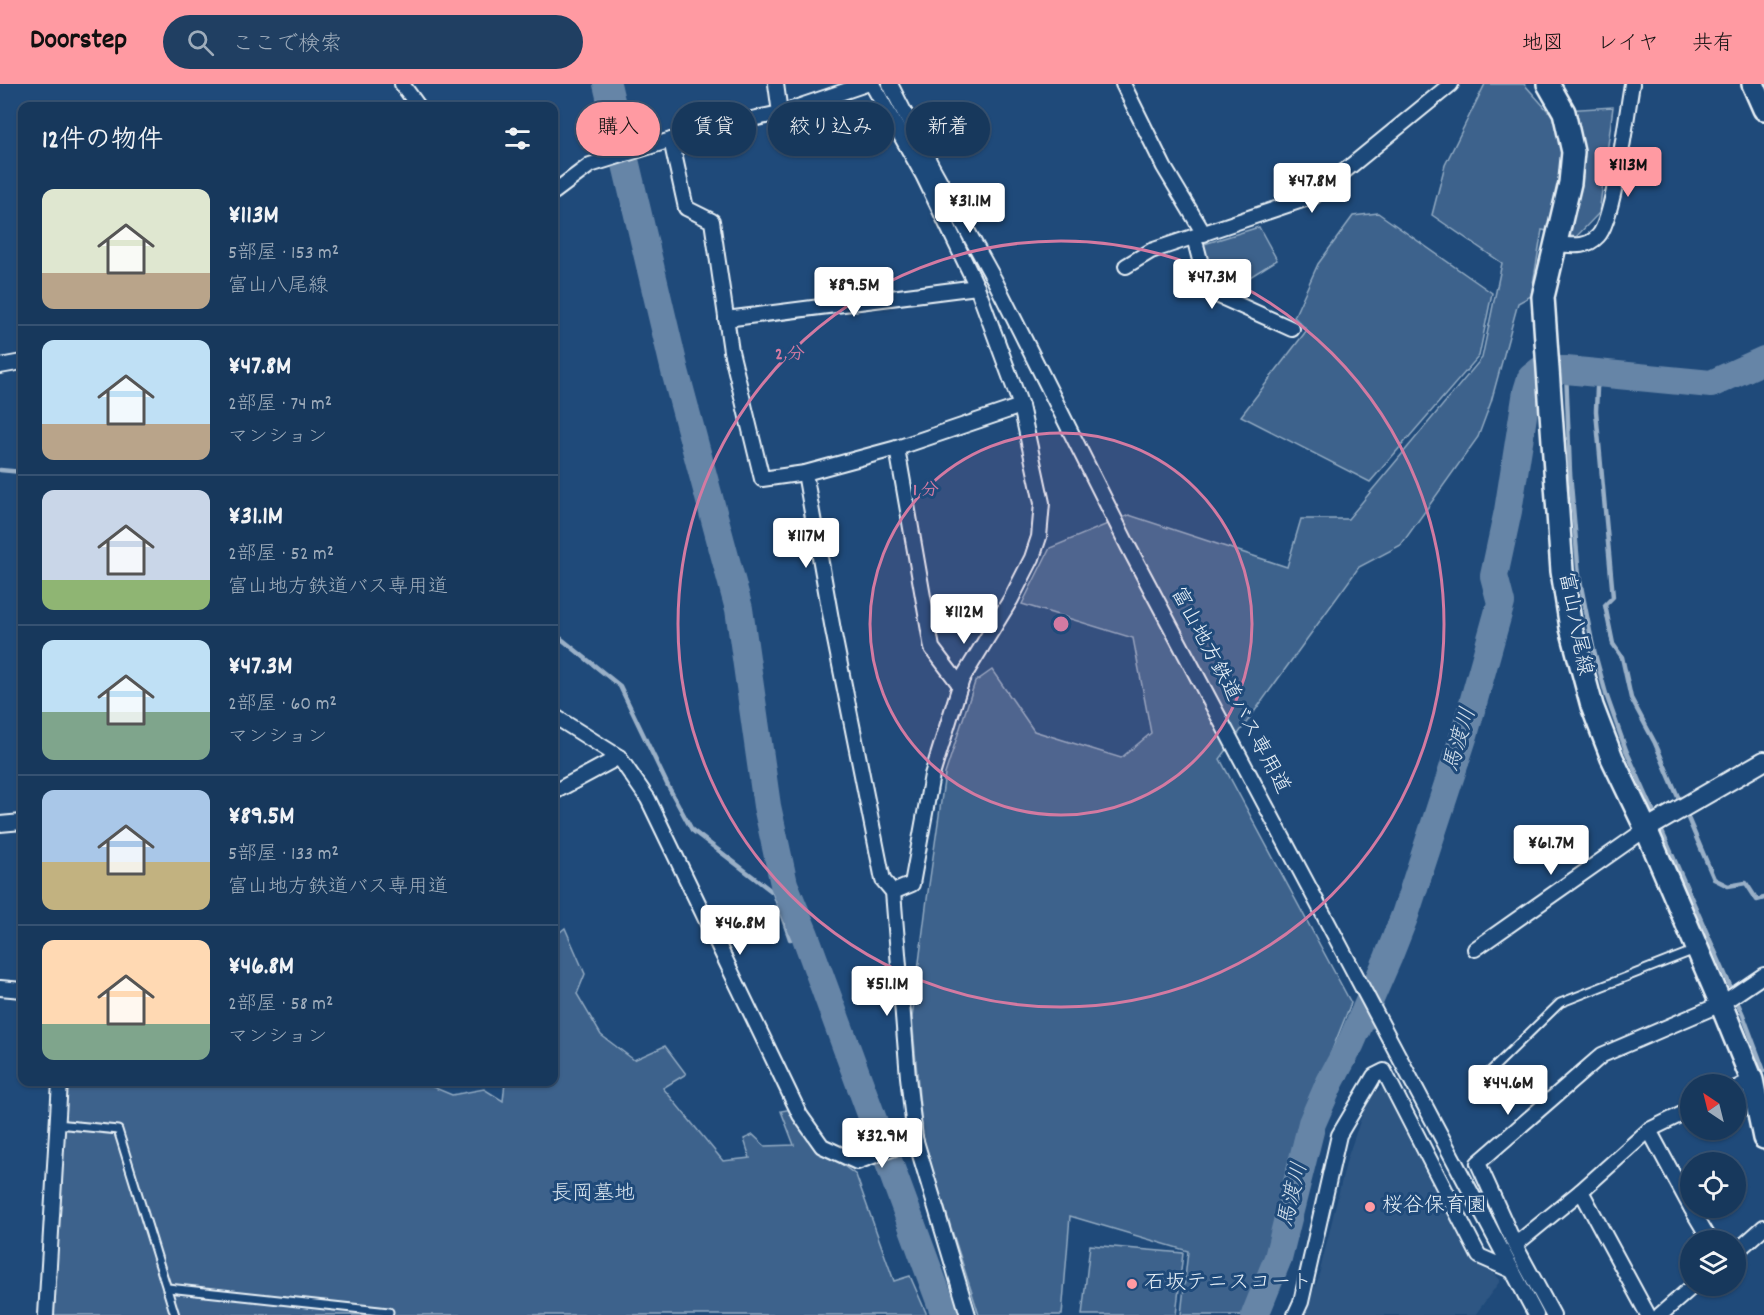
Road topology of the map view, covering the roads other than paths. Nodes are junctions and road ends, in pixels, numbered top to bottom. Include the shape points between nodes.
1 (402, 84) edge
2 (776, 84) edge
3 (866, 84) edge
4 (872, 84) edge
5 (890, 84) edge
6 (1123, 84) edge
7 (1451, 84) edge
8 (1548, 84) edge
9 (1632, 84) edge
10 (1753, 84) edge
11 (415, 102) edge
12 (778, 102) edge
13 (813, 102) edge
14 (1764, 109) edge
15 (768, 116) edge
16 (671, 140) junction
17 (558, 189) edge
18 (1199, 236) junction
19 (1555, 244) junction
20 (1126, 266) dead end
21 (977, 287) junction
22 (726, 318) junction
23 (1292, 329) dead end
24 (18, 363) edge
25 (0, 366) edge
26 (1021, 406) junction
27 (897, 448) junction
28 (805, 473) junction
29 (960, 684) junction
30 (558, 719) edge
31 (619, 757) junction
32 (1764, 762) edge
33 (558, 790) edge
34 (18, 822) edge
35 (0, 824) edge
36 (1646, 829) junction
37 (893, 892) junction
38 (1474, 949) dead end
39 (1697, 949) junction
40 (1764, 975) edge
41 (0, 988) edge
42 (18, 990) edge
43 (1721, 1004) junction
44 (1741, 1074) edge
45 (1477, 1084) dead end
46 (60, 1086) edge
47 (1746, 1089) edge
48 (1680, 1115) edge
49 (57, 1124) junction
50 (1649, 1130) junction
51 (915, 1138) junction
52 (1764, 1138) edge
53 (1680, 1187) edge
54 (1581, 1191) junction
55 (1764, 1227) edge
56 (1746, 1243) edge
57 (1515, 1245) junction
58 (1512, 1271) junction
59 (168, 1287) junction
60 (1682, 1296) edge
61 (389, 1312) dead end
62 (46, 1315) edge
63 (175, 1315) edge
64 (968, 1315) edge
65 (1295, 1315) edge
66 (1536, 1315) edge
67 (1553, 1315) edge
68 (1648, 1315) edge
69 (1660, 1315) edge

1 - 11 street
2 - 12 street
3 - 13 street
4 - 21 street via 923,175
5 - 58 street, 富山地方鉄道バス専用道
6 - 18 street
7 - 18 street via 1314,196
8 - 19 main road, 富山八尾線 via 1563,112 1573,152 1570,183
9 - 19 street via 1608,214 1599,236 1584,246
10 - 14 main road
15 - 16 street
16 - 17 street via 590,165
16 - 22 street via 686,208 712,221
18 - 20 street via 1151,251
18 - 23 street via 1208,291
19 - 36 main road, 富山八尾線 via 1543,297 1562,572 1571,628 1592,706
21 - 22 street
21 - 26 street
22 - 28 street via 762,479
24 - 25 street
26 - 27 street
26 - 29 street via 1042,503 1039,537 1011,599
27 - 28 street
27 - 29 street via 932,648
28 - 37 street via 883,880
29 - 37 street via 932,776 912,884
30 - 31 street
31 - 33 street
31 - 51 street via 648,799 800,1115 822,1146 857,1162
32 - 36 street
34 - 35 street
36 - 38 street
36 - 39 main road, 富山八尾線
37 - 51 street
39 - 43 main road, 富山八尾線
39 - 45 lane via 1560,1003
40 - 43 street
41 - 42 street
43 - 44 main road, 富山八尾線
43 - 57 street via 1602,1055 1478,1163
46 - 49 street
47 - 52 main road, 富山八尾線
48 - 50 street
49 - 59 lane via 118,1130
49 - 62 street
50 - 53 street
50 - 54 street
51 - 64 street
54 - 57 street
54 - 68 street
55 - 56 street
57 - 67 street
58 - 65 street via 1479,1256 1384,1071 1374,1076 1339,1135
58 - 66 street, 富山地方鉄道バス専用道
59 - 61 lane
59 - 63 lane
60 - 69 street

